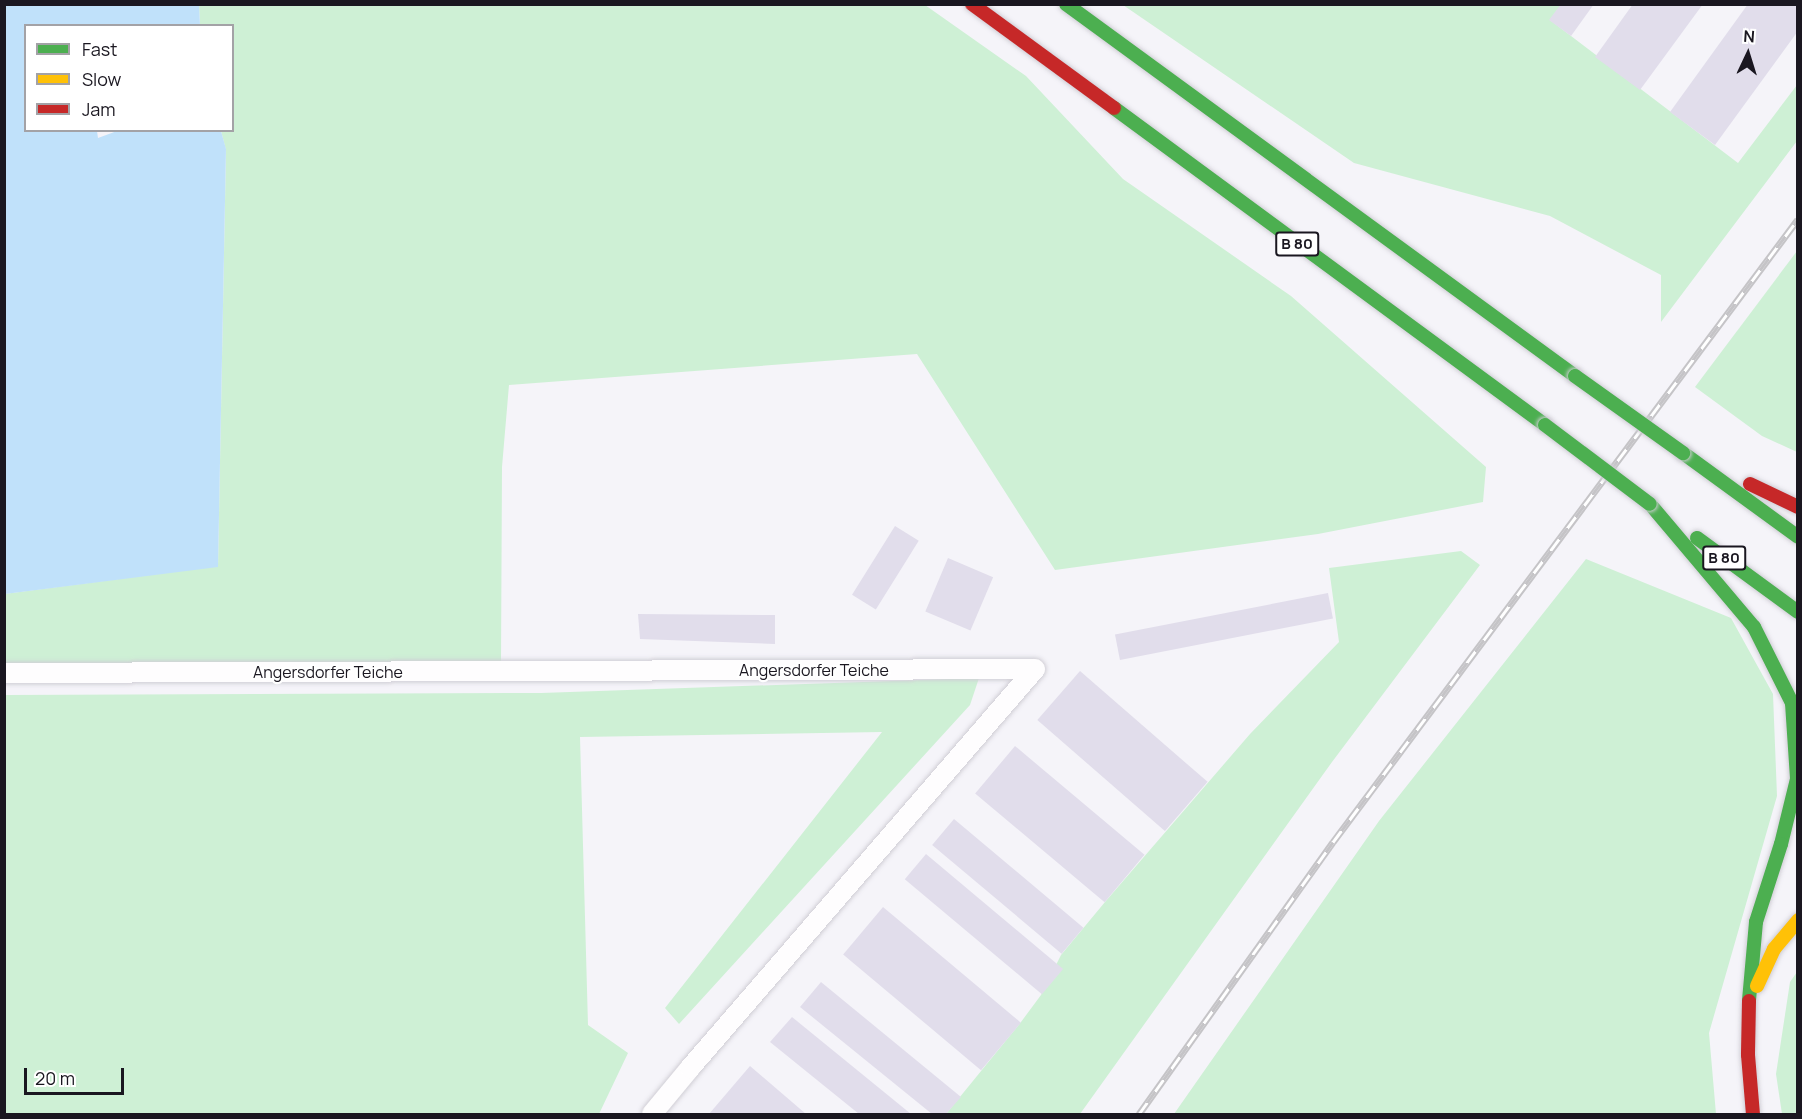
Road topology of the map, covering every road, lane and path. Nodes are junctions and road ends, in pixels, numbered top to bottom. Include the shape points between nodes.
1 (972, 4) edge
2 (1066, 4) edge
3 (1683, 453) junction
4 (1650, 504) junction
5 (1797, 507) edge
6 (1797, 537) edge
7 (1797, 612) edge
8 (4, 673) edge
9 (1797, 920) edge
10 (1749, 1004) junction
11 (652, 1114) edge
12 (1753, 1114) edge

1 - 4 highway, B 80, bridge
2 - 3 highway, bridge
3 - 5 highway
3 - 6 highway
4 - 7 highway, B 80
4 - 10 highway via 1754,627 1792,703 1797,779 1756,922
8 - 11 lane, Angersdorfer Teiche via 1035,669
9 - 10 highway via 1774,949
10 - 12 highway

